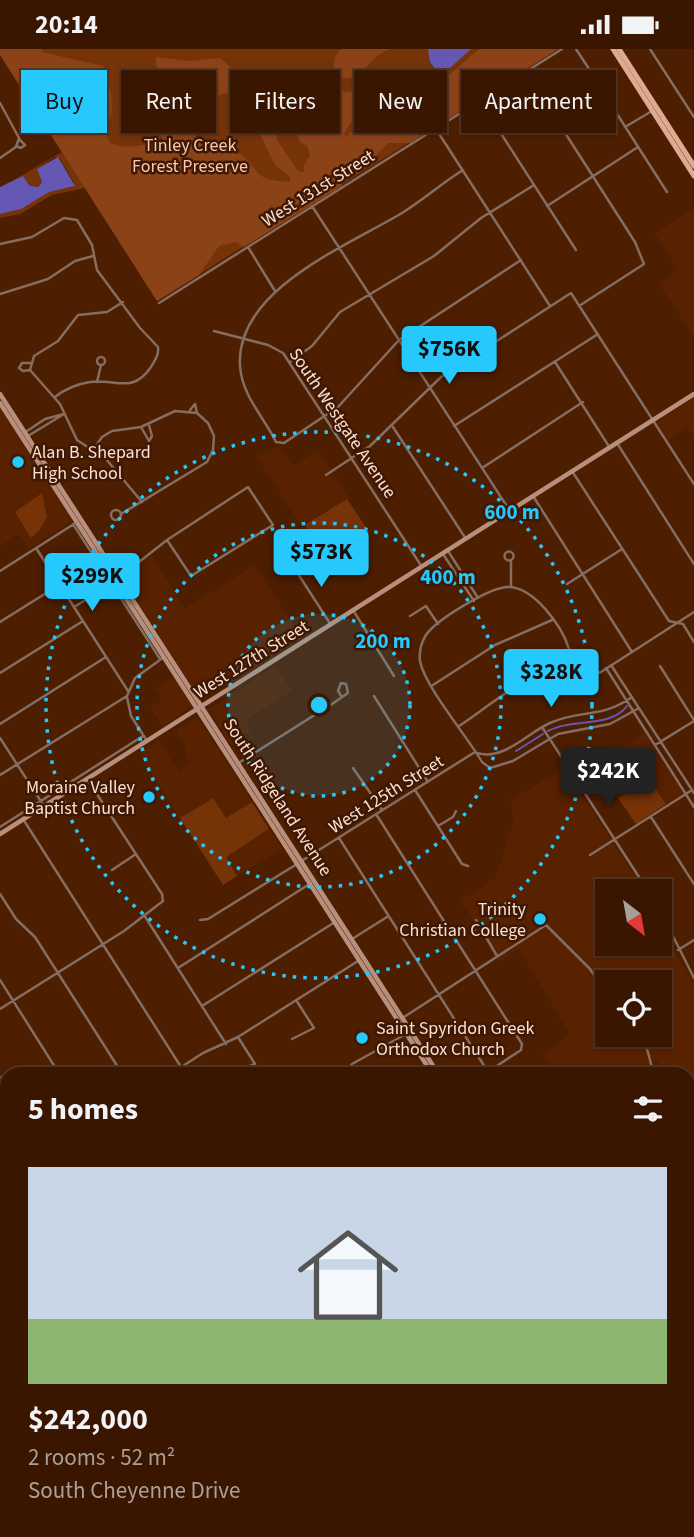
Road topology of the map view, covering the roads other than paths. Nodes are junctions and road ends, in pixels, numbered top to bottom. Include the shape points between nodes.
1 (562, 49) edge
2 (576, 49) edge
3 (612, 49) edge
4 (619, 49) edge
5 (650, 49) edge
6 (529, 70) edge
7 (590, 70) edge
8 (0, 103) edge
9 (694, 106) edge
10 (654, 109) junction
11 (689, 109) junction
12 (616, 113) edge
13 (694, 117) edge
14 (625, 127) junction
15 (428, 133) edge
16 (439, 133) edge
17 (501, 133) edge
18 (565, 133) edge
19 (19, 139) junction
20 (16, 146) junction
21 (638, 147) junction
22 (0, 158) edge
23 (694, 166) edge
24 (463, 170) junction
25 (694, 176) edge
26 (593, 177) junction
27 (534, 185) junction
28 (667, 192) dead end
29 (312, 206) junction
30 (547, 206) junction
31 (491, 212) junction
32 (0, 244) edge
33 (248, 247) junction
34 (340, 249) junction
35 (576, 250) dead end
36 (93, 256) junction
37 (521, 261) junction
38 (275, 291) junction
39 (0, 294) edge
40 (369, 294) junction
41 (122, 302) junction
42 (159, 303) dead end
43 (550, 306) junction
44 (579, 306) junction
45 (215, 331) dead end
46 (598, 334) junction
47 (243, 338) junction
48 (399, 340) junction
49 (290, 362) junction
50 (555, 362) junction
51 (30, 363) junction
52 (100, 365) dead end
53 (30, 370) junction
54 (97, 382) junction
55 (429, 387) junction
56 (0, 394) edge
57 (694, 394) edge
58 (55, 397) junction
59 (583, 402) junction
60 (0, 403) edge
61 (190, 410) junction
62 (197, 413) junction
63 (64, 414) junction
64 (326, 415) junction
65 (653, 421) junction
66 (149, 425) junction
67 (393, 426) junction
68 (454, 426) junction
69 (141, 427) junction
70 (25, 435) junction
71 (617, 443) junction
72 (610, 448) junction
73 (93, 450) junction
74 (352, 459) junction
75 (482, 468) junction
76 (572, 471) junction
77 (326, 475) dead end
78 (694, 484) edge
79 (533, 496) junction
80 (142, 502) junction
81 (510, 511) junction
82 (121, 514) dead end
83 (77, 522) junction
84 (466, 539) junction
85 (167, 540) junction
86 (36, 548) junction
87 (622, 549) junction
88 (445, 552) junction
89 (511, 560) dead end
90 (694, 564) edge
91 (293, 566) dead end
92 (422, 567) junction
93 (0, 571) edge
94 (583, 573) junction
95 (115, 581) junction
96 (567, 584) dead end
97 (60, 585) junction
98 (511, 587) junction
99 (478, 598) junction
100 (474, 601) junction
101 (74, 607) junction
102 (353, 610) junction
103 (694, 612) edge
104 (410, 615) dead end
105 (552, 620) junction
106 (83, 621) junction
107 (0, 622) edge
108 (677, 623) junction
109 (438, 624) junction
110 (331, 625) junction
111 (694, 642) edge
112 (632, 652) junction
113 (106, 657) junction
114 (162, 658) junction
115 (611, 665) junction
116 (660, 666) dead end
117 (606, 669) junction
118 (0, 673) edge
119 (394, 676) dead end
120 (571, 676) junction
121 (433, 685) junction
122 (128, 693) junction
123 (342, 697) dead end
124 (374, 697) dead end
125 (632, 697) junction
126 (626, 701) junction
127 (200, 707) junction
128 (639, 708) junction
129 (633, 712) junction
130 (694, 720) edge
131 (0, 724) edge
132 (459, 726) junction
133 (542, 727) junction
134 (0, 738) edge
135 (549, 738) junction
136 (145, 739) junction
137 (661, 742) junction
138 (655, 745) junction
139 (476, 752) junction
140 (489, 755) junction
141 (17, 764) junction
142 (237, 764) junction
143 (487, 767) junction
144 (353, 768) dead end
145 (0, 775) edge
146 (87, 779) junction
147 (428, 782) junction
148 (415, 790) junction
149 (693, 792) edge
150 (686, 794) junction
151 (43, 803) junction
152 (694, 807) edge
153 (383, 810) junction
154 (456, 811) dead end
155 (376, 814) junction
156 (651, 817) junction
157 (23, 819) junction
158 (438, 826) junction
159 (0, 827) edge
160 (0, 834) edge
161 (339, 838) junction
162 (615, 839) junction
163 (136, 854) junction
164 (590, 855) dead end
165 (300, 862) junction
166 (468, 866) dead end
167 (112, 870) dead end
168 (640, 879) edge
169 (312, 882) junction
170 (694, 884) edge
171 (0, 894) edge
172 (144, 915) junction
173 (387, 917) junction
174 (200, 920) dead end
175 (337, 920) junction
176 (476, 921) dead end
177 (672, 937) edge
178 (352, 939) junction
179 (694, 940) edge
180 (103, 944) junction
181 (678, 950) junction
182 (497, 956) junction
183 (361, 959) junction
184 (178, 968) junction
185 (477, 971) junction
186 (58, 973) junction
187 (595, 977) edge
188 (694, 978) edge
189 (0, 980) edge
190 (439, 995) junction
191 (13, 1000) junction
192 (296, 1000) junction
193 (202, 1006) junction
194 (0, 1009) edge
195 (400, 1019) junction
196 (406, 1034) junction
197 (237, 1037) junction
198 (292, 1039) dead end
199 (226, 1044) junction
200 (646, 1047) edge
201 (55, 1067) edge
202 (117, 1067) edge
203 (181, 1067) joint
204 (248, 1067) edge
205 (351, 1067) edge
206 (427, 1067) edge
207 (433, 1067) edge
208 (485, 1067) edge
209 (497, 1067) edge
210 (652, 1067) edge

1 - 6 street, West 131st Street
2 - 7 street
3 - 10 main road
4 - 10 main road
5 - 11 street
8 - 19 street
9 - 11 street
10 - 14 street
10 - 23 main road
10 - 25 main road
11 - 13 street
12 - 14 street
14 - 21 street
15 - 29 street, West 131st Street
16 - 24 street
17 - 27 street
18 - 26 street
19 - 20 street
19 - 20 street via 25,145
20 - 22 street
21 - 26 street
21 - 28 street
24 - 31 street
24 - 34 street
26 - 30 street
26 - 44 street via 645,264
27 - 30 street
27 - 31 street
29 - 33 street, West 131st Street
29 - 34 street
30 - 35 street
31 - 37 street
31 - 40 street via 434,256
32 - 36 street via 32,237 70,217 88,236
33 - 38 street
33 - 42 street, West 131st Street
34 - 38 street
34 - 40 street
36 - 39 street via 75,261 48,279
36 - 41 street via 97,269
37 - 43 street
37 - 48 street
38 - 47 street via 251,318
40 - 48 street
40 - 49 street via 340,312 312,346
41 - 51 street via 107,312 78,315 58,341
41 - 54 street via 142,332 157,344 158,355 133,382
43 - 44 street via 571,293
43 - 55 street
44 - 46 street
45 - 47 street, South Westgate Avenue
46 - 50 street
46 - 65 street
47 - 49 street, South Westgate Avenue via 278,349
47 - 64 street via 240,365 247,394 281,445
48 - 55 street
48 - 64 street
49 - 64 street, South Westgate Avenue
50 - 59 street
50 - 68 street
51 - 53 street
51 - 53 street via 19,368
52 - 54 street
53 - 58 street
54 - 58 street
55 - 67 street
55 - 68 street
56 - 70 main road, South Ridgeland Avenue
57 - 65 main road, West 127th Street
58 - 63 street
59 - 72 street
59 - 75 street
60 - 70 main road, South Ridgeland Avenue
61 - 62 street
61 - 62 street via 195,404
61 - 66 street via 175,411
62 - 80 street via 213,433 210,458
63 - 70 street
63 - 73 street via 77,440
64 - 74 street, South Westgate Avenue
65 - 71 main road, West 127th Street
65 - 78 street
66 - 69 street
66 - 69 street via 150,440 145,439
67 - 74 street
67 - 84 street
68 - 75 street
69 - 73 street via 107,433
70 - 83 main road, South Ridgeland Avenue
71 - 72 main road, West 127th Street
71 - 90 street
72 - 76 main road, West 127th Street
73 - 80 street
74 - 77 street
74 - 92 street, South Westgate Avenue
75 - 81 street
76 - 79 main road, West 127th Street
76 - 87 street
79 - 81 main road, West 127th Street
79 - 94 street
80 - 82 street
81 - 84 main road, West 127th Street
83 - 86 street
83 - 95 main road, South Ridgeland Avenue
84 - 88 main road, West 127th Street
85 - 85 street via 248,487 273,525 191,576
85 - 95 street via 120,572
86 - 93 street
86 - 97 street
87 - 94 street
87 - 108 street via 669,621
88 - 92 main road, West 127th Street
88 - 99 street
88 - 100 street
89 - 98 street
91 - 110 street
92 - 102 main road, West 127th Street
94 - 96 street
94 - 112 street
95 - 101 street
95 - 114 main road, South Ridgeland Avenue
95 - 127 main road, South Ridgeland Avenue
97 - 101 street
97 - 107 street
98 - 99 street
98 - 105 street via 536,598
99 - 100 street
100 - 109 street
101 - 106 street
102 - 110 main road, West 127th Street
102 - 119 street
103 - 108 street
104 - 109 street via 426,606
105 - 120 street via 569,649
105 - 121 street via 495,645
106 - 113 street
106 - 118 street
108 - 111 street
108 - 112 street
109 - 121 street via 426,635 419,653
110 - 127 main road, West 127th Street
112 - 115 street
113 - 122 street
113 - 131 street
114 - 122 street via 135,678
114 - 127 main road, South Ridgeland Avenue
115 - 117 street
115 - 125 street
116 - 130 street
117 - 120 street
117 - 126 street
120 - 132 street via 531,680
121 - 132 street
122 - 136 street via 129,711
122 - 141 street
123 - 142 street
124 - 147 street
125 - 126 street
125 - 128 street
126 - 129 street
126 - 133 street via 607,711 566,717
127 - 136 main road, West 127th Street
127 - 142 main road, South Ridgeland Avenue
128 - 129 street
128 - 137 street
129 - 135 street via 610,724
129 - 138 street
130 - 137 street
132 - 139 street
133 - 135 street
133 - 140 street
134 - 141 street
135 - 143 street via 503,767
135 - 162 street
136 - 146 main road, West 127th Street
136 - 151 street
137 - 138 street
137 - 149 street
138 - 150 street
139 - 140 street
139 - 143 street
139 - 147 street, West 125th Street
140 - 143 street
141 - 145 street
141 - 151 street
142 - 165 main road, South Ridgeland Avenue
144 - 153 street
146 - 151 main road, West 127th Street
146 - 163 street
147 - 148 street, West 125th Street
148 - 153 street, West 125th Street
148 - 158 street
149 - 150 street
150 - 152 street
150 - 156 street
151 - 157 main road, West 127th Street
151 - 159 street
153 - 155 street, West 125th Street
154 - 158 street
155 - 161 street, West 125th Street
155 - 185 street
156 - 162 street
156 - 170 street
157 - 160 main road, West 127th Street
157 - 180 street
158 - 166 street
161 - 165 street, West 125th Street
161 - 173 street
162 - 164 street
162 - 168 street
163 - 167 street
163 - 172 street via 163,897 161,904
165 - 169 main road, South Ridgeland Avenue
165 - 174 street, West 125th Street
169 - 175 main road, South Ridgeland Avenue
169 - 184 street
171 - 186 street
172 - 180 street
172 - 184 street
173 - 178 street
173 - 190 street
175 - 178 main road, South Ridgeland Avenue
175 - 183 main road, South Ridgeland Avenue
175 - 193 street
176 - 182 street
177 - 181 street
178 - 183 main road, South Ridgeland Avenue
179 - 181 street
180 - 186 street
180 - 203 street
181 - 188 street
182 - 185 street
182 - 187 street via 546,925
183 - 192 street
183 - 195 main road, South Ridgeland Avenue
184 - 193 street
185 - 190 street
185 - 209 street via 523,1044
186 - 191 street
186 - 202 street
189 - 191 street
190 - 195 street
190 - 208 street
191 - 194 street
191 - 201 street
192 - 197 street
192 - 198 street via 314,1028
193 - 199 street
195 - 196 main road, South Ridgeland Avenue
195 - 207 main road, South Ridgeland Avenue
196 - 205 street
196 - 206 main road, South Ridgeland Avenue
197 - 199 street
197 - 204 street via 255,1065
199 - 203 street
200 - 210 street

